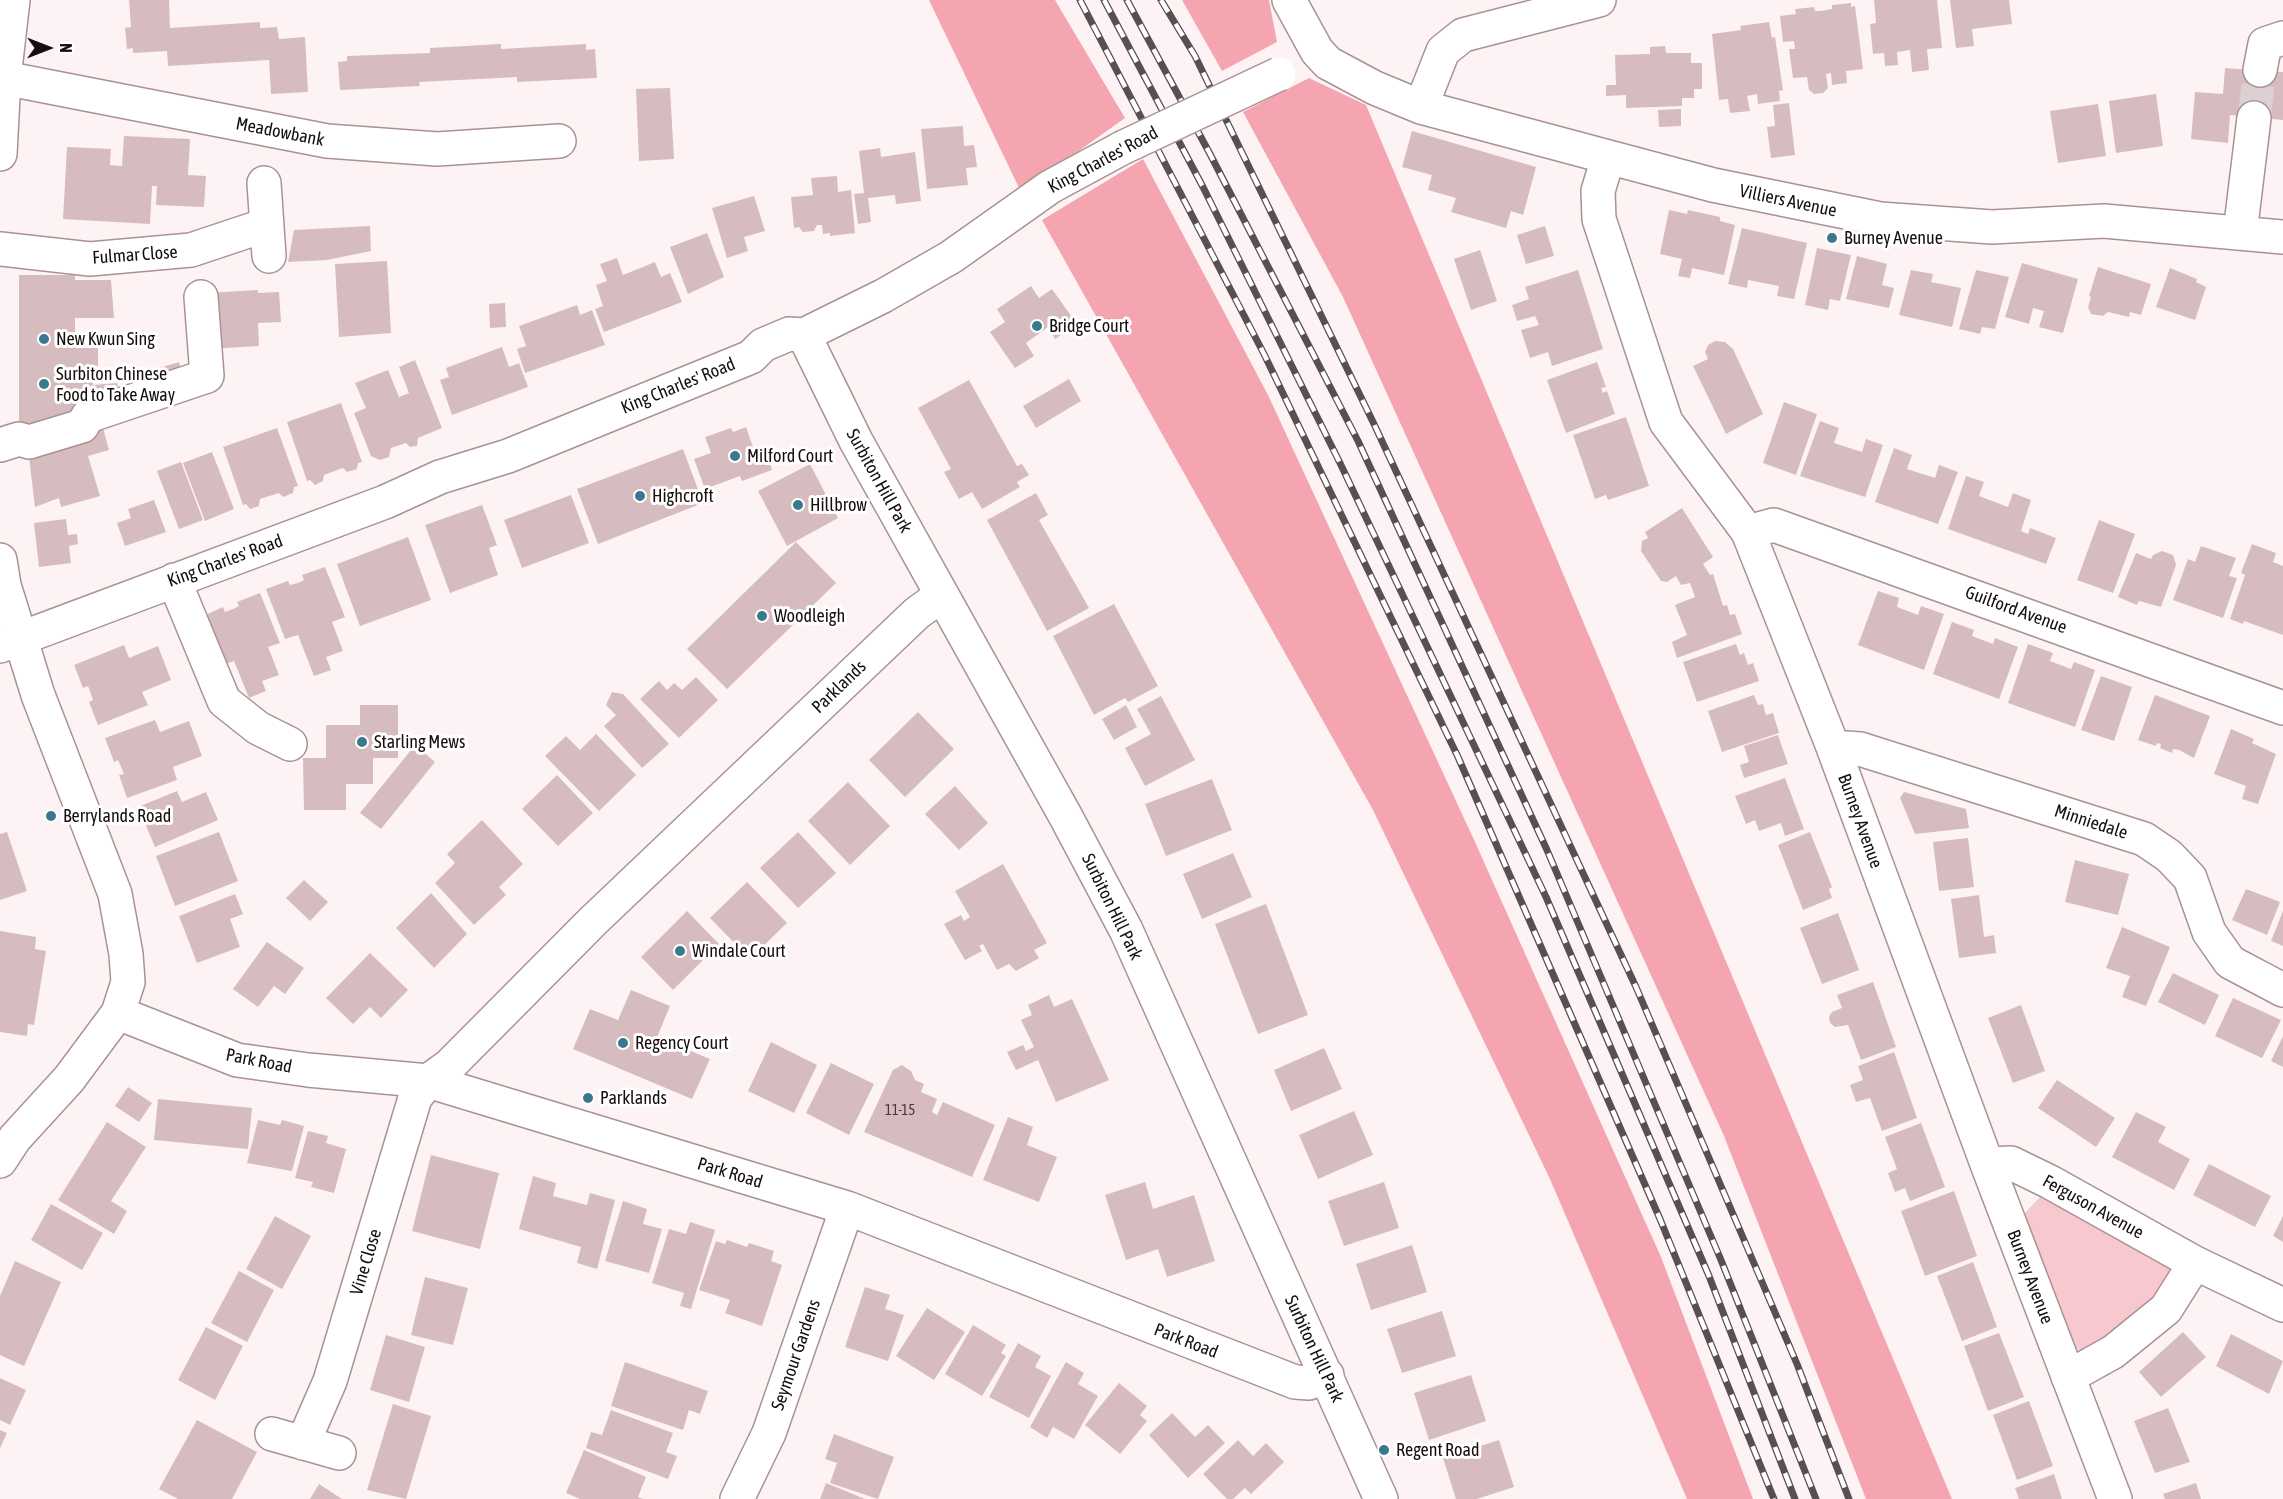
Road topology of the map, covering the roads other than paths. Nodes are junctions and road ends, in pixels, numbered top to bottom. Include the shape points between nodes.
1 (1289, 0) edge
2 (1599, 0) edge
3 (8, 7) edge
4 (2283, 38) edge
5 (1317, 51) junction
6 (2260, 70) tunnel mouth
7 (4, 78) junction
8 (1421, 106) junction
9 (2254, 118) tunnel mouth
10 (559, 141) dead end
11 (0, 154) edge
12 (1608, 158) junction
13 (264, 183) dead end
14 (2240, 233) junction
15 (2283, 237) edge
16 (0, 249) edge
17 (201, 297) dead end
18 (804, 335) junction
19 (0, 445) edge
20 (1748, 532) junction
21 (0, 560) edge
22 (174, 580) junction
23 (942, 595) junction
24 (9, 642) edge
25 (2283, 708) edge
26 (290, 744) dead end
27 (1833, 747) junction
28 (2283, 990) edge
29 (118, 1013) junction
30 (428, 1081) junction
31 (0, 1161) edge
32 (1986, 1164) junction
33 (847, 1208) junction
34 (2195, 1263) junction
35 (2283, 1305) edge
36 (1327, 1375) junction
37 (2068, 1377) junction
38 (272, 1434) dead end
39 (303, 1443) junction
40 (339, 1453) dead end
41 (737, 1499) edge
42 (1381, 1499) edge
43 (2115, 1499) edge

1 - 5 street
2 - 8 street via 1463,35 1443,51
3 - 7 street
4 - 6 street via 2265,44
5 - 8 street, Villiers Avenue via 1351,77
5 - 18 street, King Charles' Road, bridge via 1279,74 1122,148 1050,187 922,274
7 - 10 street, Meadowbank via 327,141 437,149
7 - 11 street
8 - 12 street, Villiers Avenue
9 - 14 street
12 - 14 street, Villiers Avenue via 1713,185 1880,219 1992,227 2104,221
12 - 20 street, Burney Avenue via 1598,191 1599,219 1666,422
13 - 16 street, Fulmar Close via 268,240 90,260
14 - 15 street, Villiers Avenue
17 - 19 street via 207,376 88,416 82,426 29,442 19,439
18 - 22 street, King Charles' Road via 789,334 763,345 751,357 508,456 440,477 385,502
18 - 23 street, Surbiton Hill Park via 856,441
20 - 25 street, Guilford Avenue via 1774,525
20 - 27 street, Burney Avenue
21 - 24 street
22 - 24 street, King Charles' Road
22 - 26 street via 224,701 258,728
23 - 30 street, Parklands via 917,613 593,921 449,1066
23 - 36 street, Surbiton Hill Park via 1126,930 1235,1179
24 - 29 street via 62,760 115,894 129,982
27 - 28 street, Minniedale via 1860,749 2144,839 2169,856 2190,878 2209,932 2230,962
27 - 32 street, Burney Avenue
29 - 30 street, Park Road via 237,1060
29 - 31 street
30 - 33 street, Park Road
30 - 39 street, Vine Close via 415,1098 330,1381
32 - 34 street, Ferguson Avenue via 2011,1163
32 - 37 street, Burney Avenue
33 - 36 street, Park Road via 1295,1382 1309,1383
33 - 41 street, Seymour Gardens via 769,1433
34 - 35 street, Ferguson Avenue
34 - 37 street via 2166,1309 2113,1352
36 - 42 street, Surbiton Hill Park
37 - 43 street, Burney Avenue
38 - 39 street
39 - 40 street

